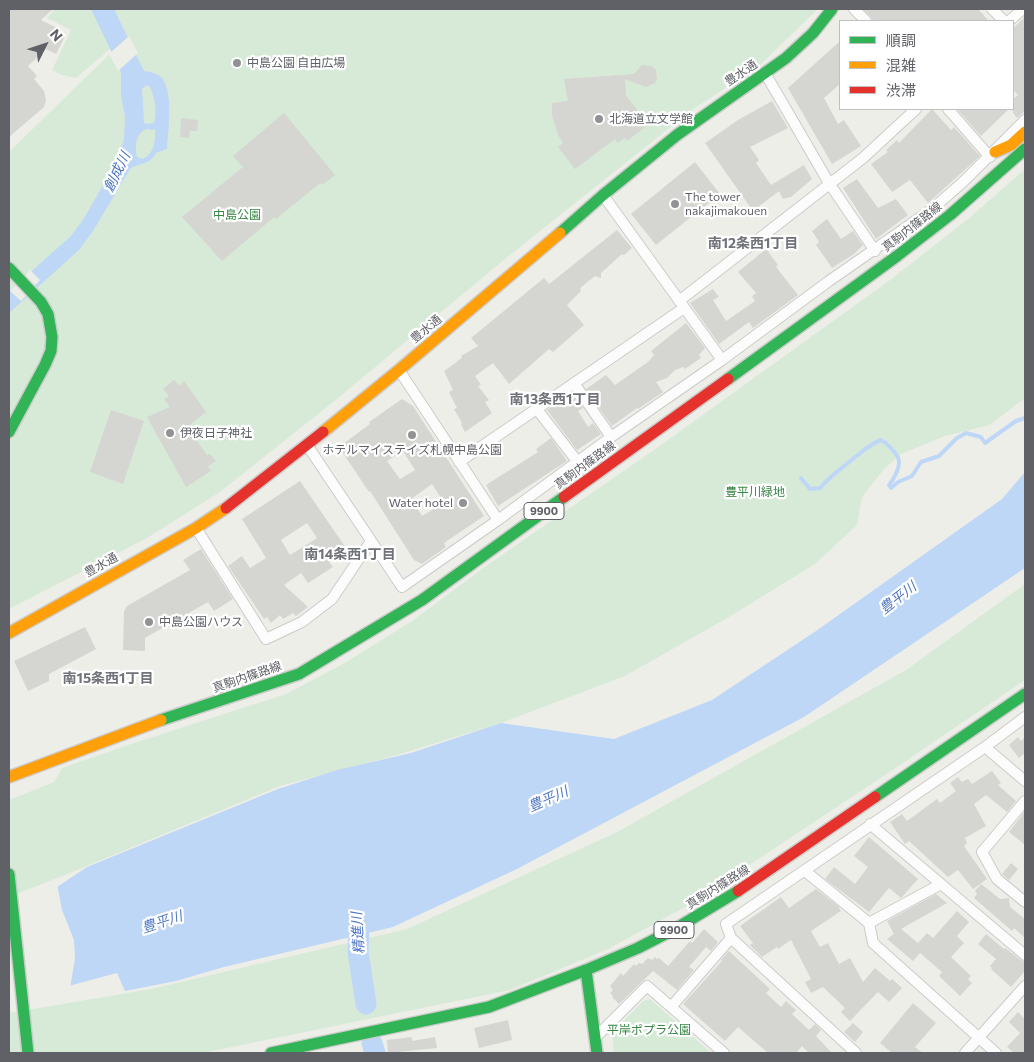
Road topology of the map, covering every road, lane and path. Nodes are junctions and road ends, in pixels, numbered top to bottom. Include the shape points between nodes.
1 (832, 9) edge
2 (854, 9) edge
3 (992, 9) edge
4 (1023, 9) edge
5 (865, 20) edge
6 (1003, 20) edge
7 (1010, 20) edge
8 (764, 73) junction
9 (915, 110) edge
10 (949, 110) edge
11 (1025, 120) edge
12 (1025, 132) edge
13 (1025, 149) edge
14 (992, 154) junction
15 (829, 183) junction
16 (602, 195) junction
17 (874, 250) junction
18 (9, 268) edge
19 (682, 304) junction
20 (722, 360) junction
21 (399, 370) junction
22 (574, 382) junction
23 (536, 408) junction
24 (9, 432) edge
25 (611, 437) junction
26 (307, 445) junction
27 (577, 461) junction
28 (460, 462) junction
29 (498, 520) junction
30 (196, 528) junction
31 (371, 541) junction
32 (9, 632) edge
33 (1025, 694) edge
34 (1025, 716) edge
35 (985, 747) junction
36 (9, 777) edge
37 (1025, 781) edge
38 (1025, 801) edge
39 (870, 824) junction
40 (805, 871) junction
41 (9, 874) edge
42 (941, 884) junction
43 (1025, 902) edge
44 (869, 923) junction
45 (731, 938) junction
46 (1025, 955) edge
47 (586, 970) junction
48 (1025, 986) edge
49 (671, 1007) junction
50 (595, 1038) junction
51 (979, 1038) junction
52 (28, 1053) edge
53 (271, 1053) edge
54 (597, 1053) edge
55 (724, 1053) edge
56 (856, 1053) edge
57 (965, 1053) edge
58 (996, 1053) edge

1 - 8 main road, 豊水通 via 798,48
2 - 5 street
3 - 6 street
4 - 7 street
8 - 15 street
8 - 16 main road, 豊水通 via 677,135
9 - 15 street via 863,158
10 - 14 street
11 - 14 street
12 - 14 main road via 1012,146
13 - 36 main road, 真駒内篠路線 / 9900 via 950,215 897,256 422,600 299,674 132,730
14 - 17 street via 931,210
15 - 17 street
15 - 19 street
16 - 19 street
16 - 21 main road, 豊水通
17 - 20 street
18 - 24 main road via 31,290 48,314 52,337 45,365
19 - 20 street
19 - 22 street
20 - 25 street
21 - 26 main road, 豊水通
21 - 28 street
22 - 23 street
22 - 25 street
23 - 27 street
23 - 28 street
25 - 27 street
26 - 30 main road, 豊水通 via 234,503
26 - 31 street
27 - 29 street
28 - 29 street
29 - 31 street via 402,587
30 - 31 street via 266,639 302,622 332,599
30 - 32 main road, 豊水通
33 - 47 main road, 真駒内篠路線 / 9900 via 732,895 668,933
34 - 35 street
35 - 37 street
35 - 39 street
38 - 43 street via 982,852 997,879
39 - 40 street
39 - 42 street
40 - 44 street
40 - 45 street via 726,924
41 - 52 main road
42 - 44 street
42 - 46 street
44 - 51 street via 873,943
45 - 49 street
45 - 56 street
47 - 50 main road
47 - 53 main road, 真駒内篠路線 / 9900 via 489,1007
48 - 51 street
49 - 50 street via 647,986
49 - 55 street
50 - 54 main road
51 - 57 street
51 - 58 street

